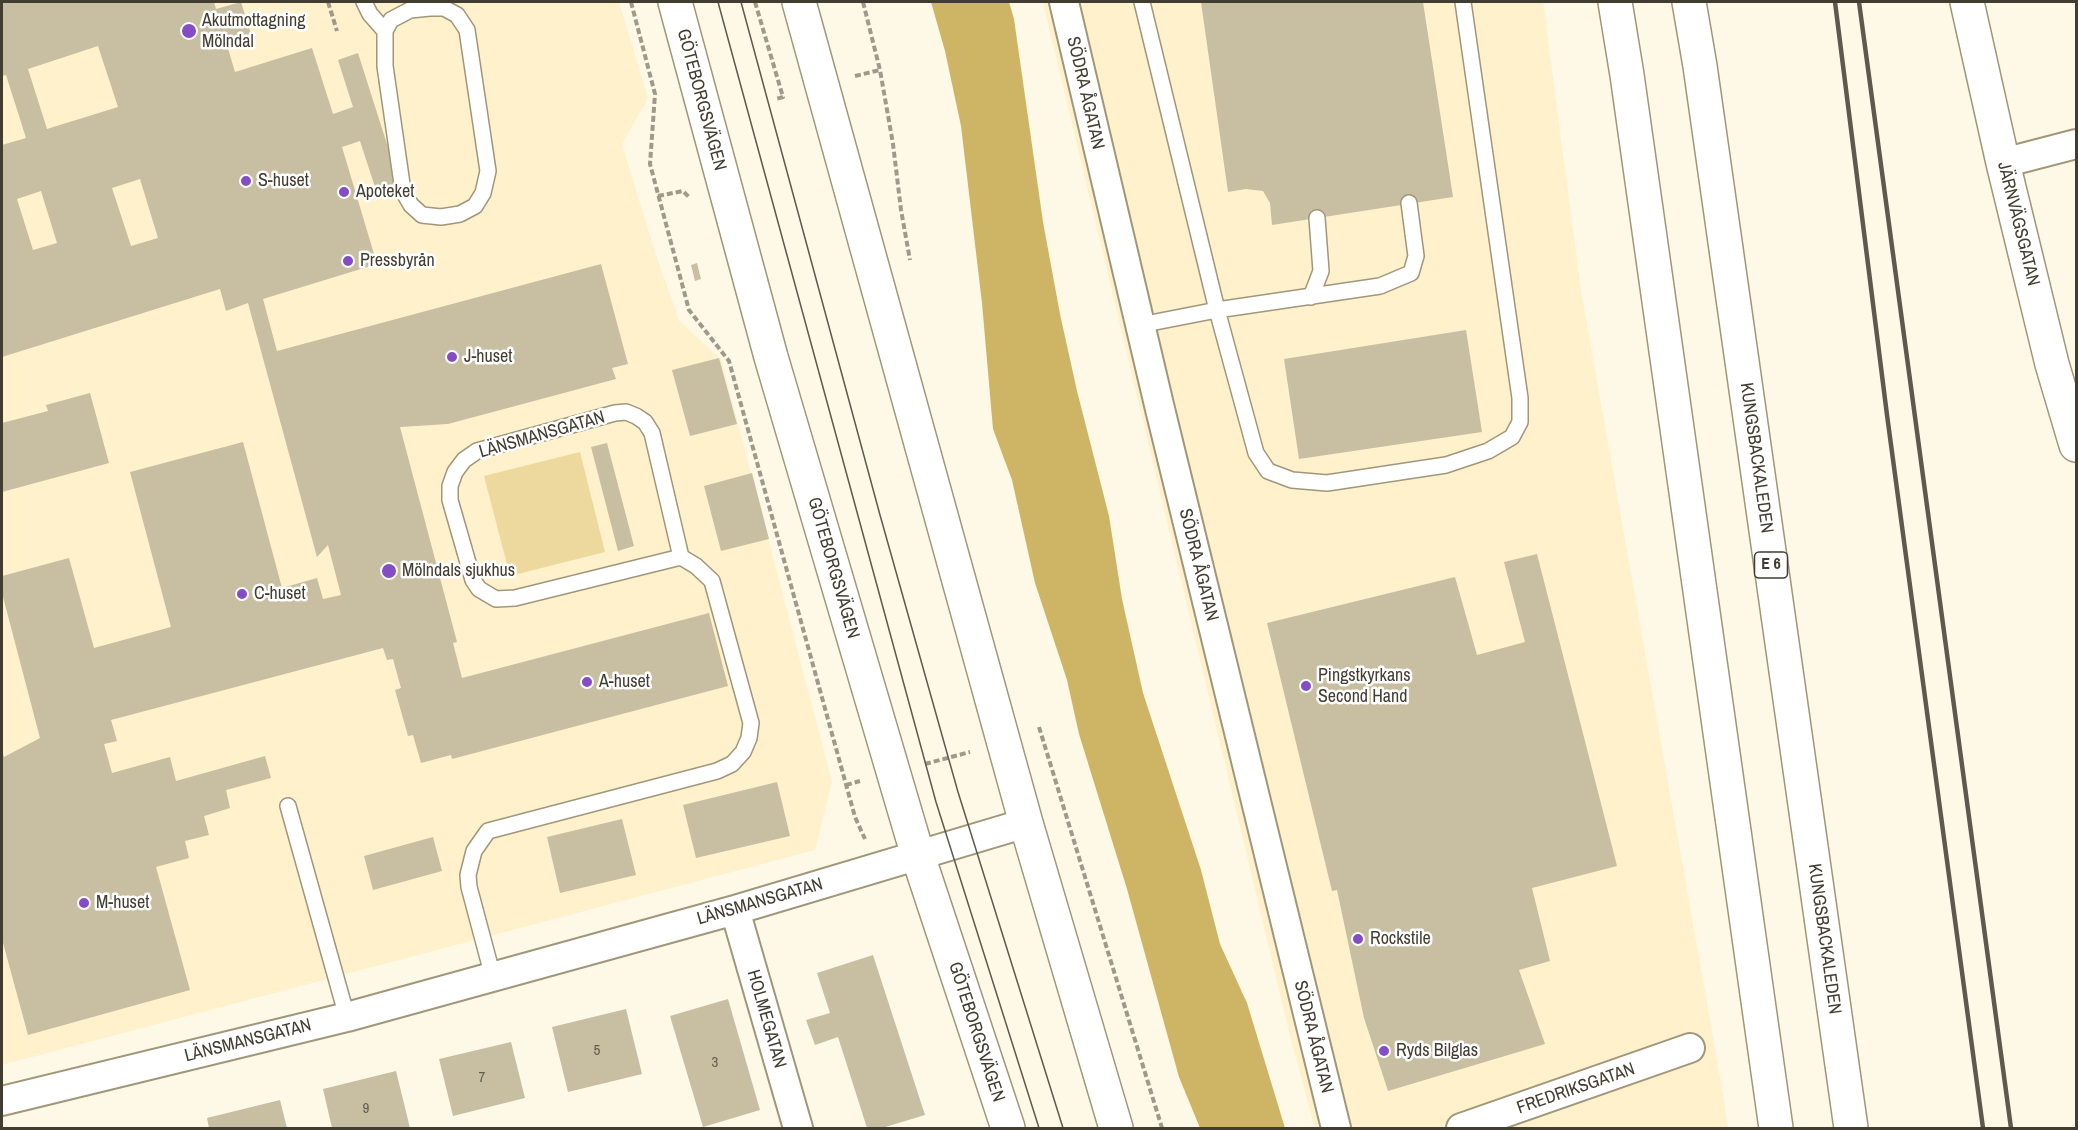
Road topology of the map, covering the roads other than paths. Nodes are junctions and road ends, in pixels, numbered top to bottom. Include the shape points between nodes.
1 (364, 2) edge
2 (675, 2) edge
3 (799, 2) edge
4 (1064, 2) edge
5 (1142, 2) edge
6 (1463, 2) edge
7 (1615, 2) edge
8 (1689, 2) edge
9 (1967, 2) edge
10 (385, 31) junction
11 (2076, 144) edge
12 (2002, 163) junction
13 (1409, 203) dead end
14 (1317, 218) dead end
15 (1311, 297) junction
16 (1217, 310) junction
17 (1140, 325) junction
18 (2076, 445) edge
19 (681, 557) junction
20 (288, 806) dead end
21 (1026, 823) junction
22 (918, 856) junction
23 (735, 910) junction
24 (493, 977) junction
25 (348, 1017) junction
26 (1690, 1048) dead end
27 (2, 1101) edge
28 (798, 1128) edge
29 (1008, 1128) edge
30 (1116, 1128) edge
31 (1335, 1128) edge
32 (1461, 1128) edge
33 (1776, 1128) edge
34 (1851, 1128) edge

1 - 10 lane
2 - 22 main road, GÖTEBORGSVÄGEN via 771,357
3 - 21 main road
4 - 17 street, SÖDRA ÅGATAN
5 - 16 lane
6 - 16 lane via 1520,398 1520,422 1512,437 1488,451 1446,465 1327,483 1292,480 1268,471 1256,453
7 - 33 main road
8 - 34 main road, KUNGSBACKALEDEN / E 6
9 - 12 main road, JÄRNVÄGSGATAN
10 - 10 lane via 385,66 403,191 422,215 460,214 475,206 488,171 467,30 457,15 444,8 430,8 410,10 391,20
11 - 12 street
12 - 18 main road, JÄRNVÄGSGATAN
13 - 15 lane via 1416,256 1411,273 1380,286
14 - 15 lane via 1321,272
15 - 16 lane
16 - 17 lane
17 - 31 street, SÖDRA ÅGATAN
19 - 19 lane, LÄNSMANSGATAN via 652,433 645,422 626,412 477,451 464,460 450,486 450,500 473,580 479,589 496,599 515,598
19 - 24 lane via 712,581 751,723 743,752 732,764 717,771 488,831 474,851 468,875
20 - 25 lane
21 - 22 street, LÄNSMANSGATAN
21 - 30 main road
22 - 23 street, LÄNSMANSGATAN
22 - 29 main road, GÖTEBORGSVÄGEN
23 - 24 street, LÄNSMANSGATAN
23 - 28 street, HOLMEGATAN
24 - 25 street, LÄNSMANSGATAN
25 - 27 street, LÄNSMANSGATAN
26 - 32 street, FREDRIKSGATAN

